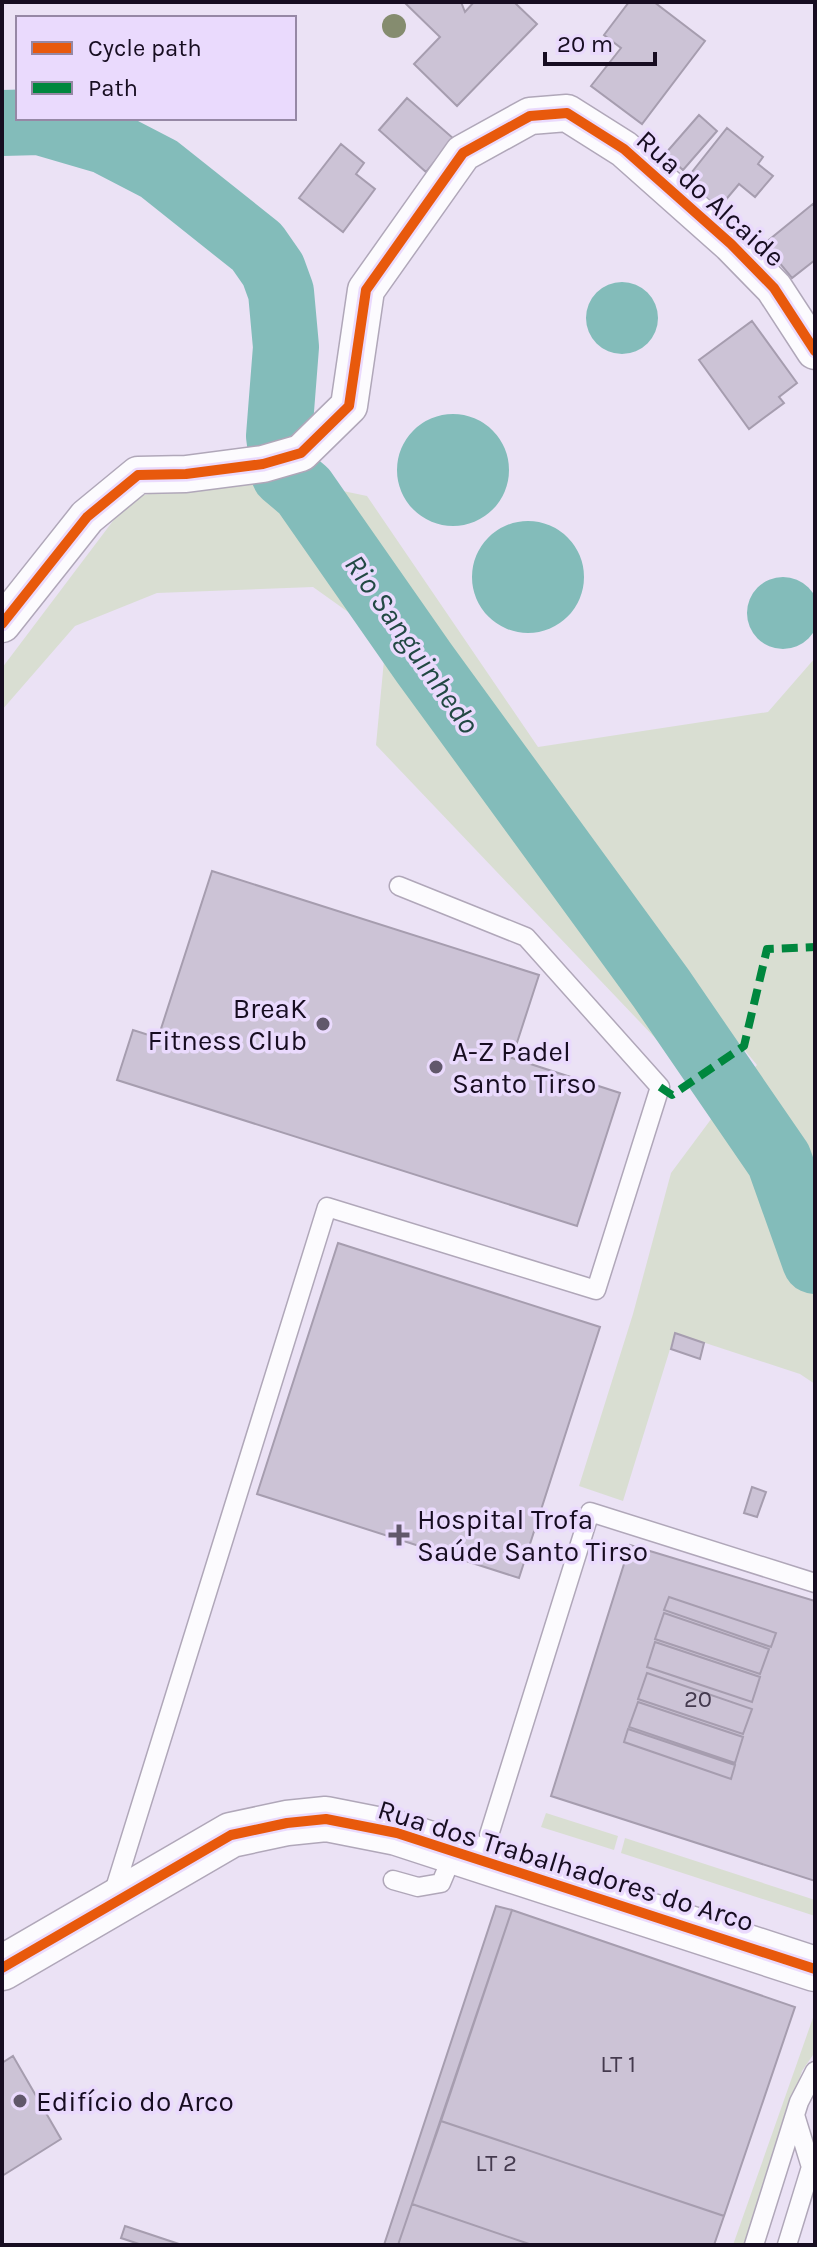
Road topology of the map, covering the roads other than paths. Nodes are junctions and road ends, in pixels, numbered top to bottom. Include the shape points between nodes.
1 (811, 336) edge
2 (2, 624) edge
3 (399, 886) dead end
4 (815, 1583) edge
5 (461, 1857) junction
6 (393, 1880) dead end
7 (115, 1889) junction
8 (2, 1937) edge
9 (815, 1941) edge
10 (2, 1968) edge
11 (815, 1969) edge
12 (815, 2071) edge
13 (795, 2115) junction
14 (754, 2245) edge
15 (787, 2245) edge

1 - 2 street, Rua do Alcaide via 731,244 624,149 567,113 530,116 463,153 366,290 349,406 301,453 263,464 138,475 87,517
3 - 7 lane via 526,937 660,1087 596,1290 327,1207
4 - 5 lane via 590,1512
5 - 6 lane via 418,1887
5 - 7 street, Rua dos Trabalhadores do Arco via 361,1797 317,1791 233,1805
5 - 9 street, Rua dos Trabalhadores do Arco
5 - 11 street, Rua dos Trabalhadores do Arco
7 - 8 street, Rua dos Trabalhadores do Arco
7 - 10 street, Rua dos Trabalhadores do Arco
12 - 13 lane
13 - 14 lane
13 - 15 lane via 811,2167

